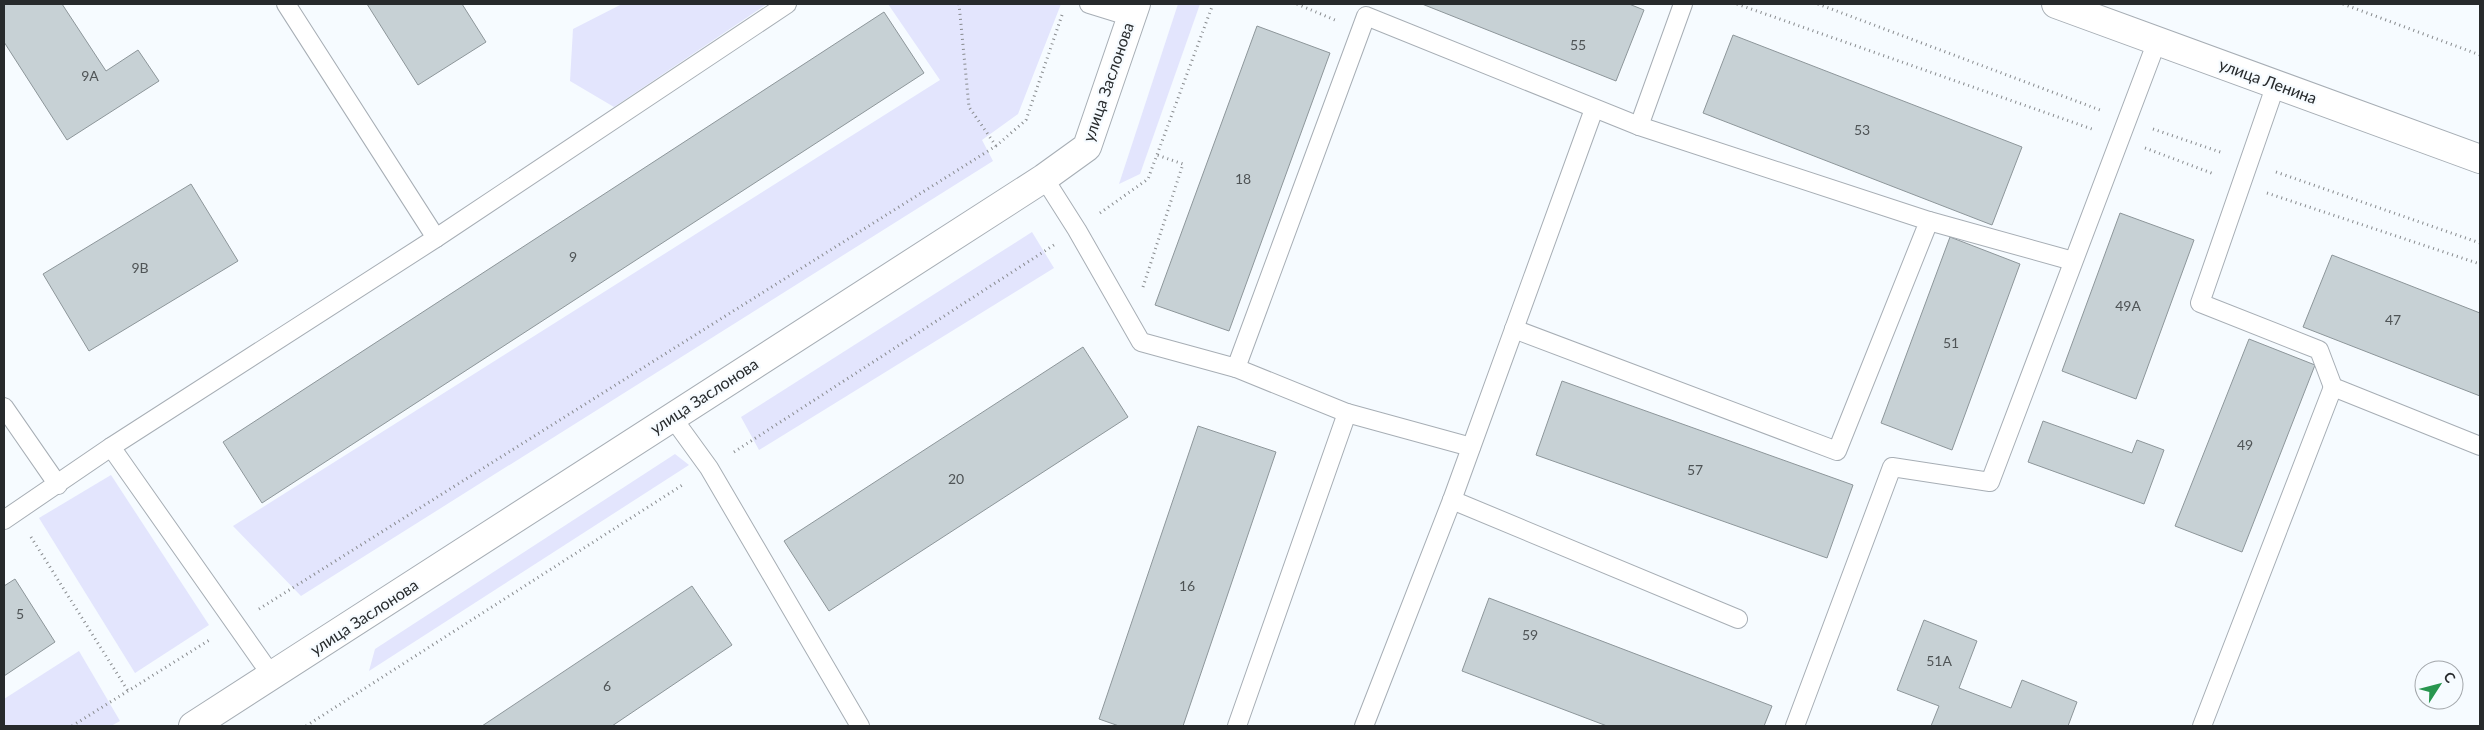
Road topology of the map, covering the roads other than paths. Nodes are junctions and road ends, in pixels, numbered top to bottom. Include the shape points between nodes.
1 (286, 4) edge
2 (788, 4) edge
3 (1089, 4) edge
4 (1683, 4) edge
5 (2056, 4) edge
6 (1133, 10) edge
7 (2157, 41) junction
8 (2276, 84) junction
9 (1594, 108) junction
10 (1639, 126) junction
11 (2480, 159) edge
12 (1044, 178) junction
13 (1929, 221) junction
14 (436, 238) junction
15 (2072, 260) junction
16 (1514, 329) junction
17 (1236, 368) junction
18 (2333, 387) junction
19 (4, 407) edge
20 (1347, 413) junction
21 (672, 417) junction
22 (2480, 446) edge
23 (111, 447) junction
24 (1471, 447) junction
25 (58, 484) junction
26 (1452, 500) junction
27 (10, 516) edge
28 (1738, 619) dead end
29 (272, 676) junction
30 (192, 726) edge
31 (860, 726) edge
32 (1238, 726) edge
33 (1364, 726) edge
34 (1795, 726) edge
35 (2202, 726) edge

1 - 14 lane
2 - 14 lane
3 - 6 lane
4 - 10 lane
5 - 7 street, улица Ленина
6 - 12 street, улица Заслонова via 1087,147
7 - 8 street, улица Ленина
7 - 15 lane
8 - 11 street, улица Ленина
8 - 18 lane via 2200,303 2319,350
9 - 10 lane
9 - 16 lane
9 - 17 lane via 1366,16
10 - 13 lane
12 - 17 lane via 1141,342
12 - 21 street, улица Заслонова
13 - 15 lane
13 - 16 lane via 1837,451
14 - 23 lane
15 - 34 lane via 1990,482 1892,467
16 - 24 lane
17 - 20 lane
18 - 22 lane
18 - 35 lane
19 - 25 lane
20 - 24 lane
20 - 32 lane
21 - 29 street, улица Заслонова
21 - 31 lane via 709,468
23 - 25 lane
23 - 29 lane
24 - 26 lane
25 - 27 lane
26 - 28 lane
26 - 33 lane
29 - 30 street, улица Заслонова

